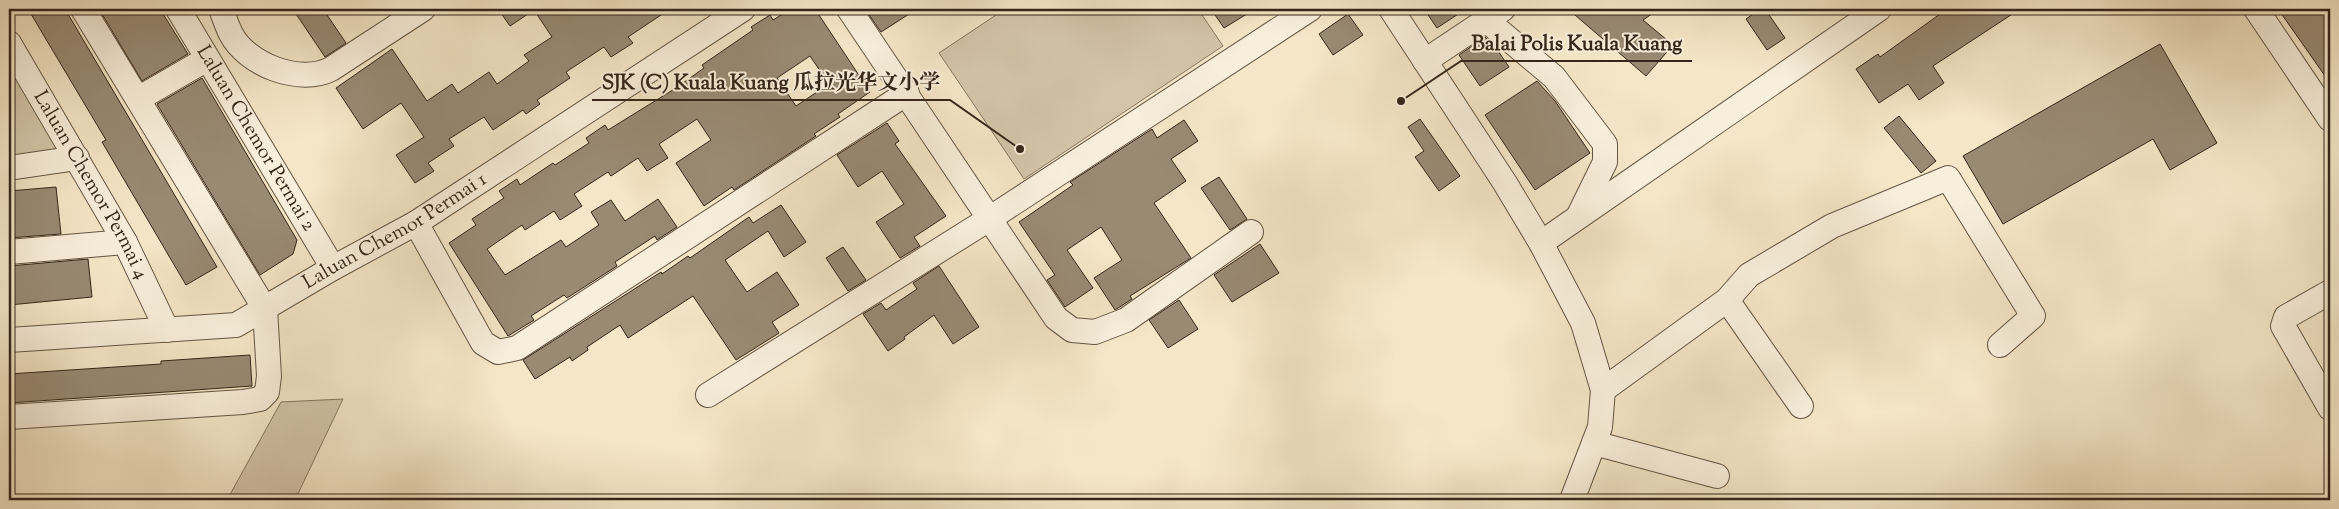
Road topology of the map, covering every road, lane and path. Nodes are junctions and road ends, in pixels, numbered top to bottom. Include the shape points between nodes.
1 (83, 9) edge
2 (178, 9) edge
3 (221, 9) edge
4 (423, 9) edge
5 (743, 9) edge
6 (849, 9) edge
7 (1310, 9) edge
8 (1391, 9) edge
9 (1879, 9) edge
10 (2256, 9) edge
11 (1497, 12) edge
12 (9, 43) edge
13 (206, 59) junction
14 (1425, 61) junction
15 (907, 93) junction
16 (138, 100) junction
17 (2330, 119) edge
18 (77, 158) junction
19 (9, 168) edge
20 (1578, 217) junction
21 (989, 219) junction
22 (416, 223) junction
23 (1251, 232) dead end
24 (125, 242) junction
25 (1541, 243) junction
26 (9, 252) edge
27 (333, 268) junction
28 (2330, 292) edge
29 (1726, 300) junction
30 (265, 309) junction
31 (166, 330) junction
32 (9, 340) edge
33 (2000, 345) dead end
34 (1603, 390) junction
35 (708, 395) dead end
36 (1801, 406) dead end
37 (2330, 408) edge
38 (9, 417) edge
39 (1594, 443) junction
40 (1717, 476) dead end
41 (1572, 500) edge

1 - 16 street
2 - 13 street, Laluan Chemor Permai 2
3 - 4 street via 231,35 252,57 284,73 311,75 323,74
5 - 22 street, Laluan Chemor Permai 1
6 - 15 street
7 - 21 street
8 - 14 street
9 - 20 street
10 - 17 street
11 - 14 street
11 - 20 street via 1554,77 1605,144 1605,162
12 - 18 street, Laluan Chemor Permai 4
13 - 16 street
13 - 27 street, Laluan Chemor Permai 2
14 - 25 street
15 - 21 street
15 - 22 street via 516,348 498,352 483,342
16 - 30 street
18 - 19 street
18 - 24 street, Laluan Chemor Permai 4
20 - 25 street
21 - 23 street via 1056,318 1072,330 1095,332 1126,320
21 - 35 street
22 - 27 street, Laluan Chemor Permai 1
24 - 26 street
24 - 31 street, Laluan Chemor Permai 4
25 - 34 street via 1583,322
27 - 30 street, Laluan Chemor Permai 1
28 - 37 street via 2286,317 2283,326
29 - 33 street via 1749,275 1832,226 1948,178 2033,316
29 - 34 street
29 - 36 street
30 - 31 street, Laluan Chemor Permai 1 via 236,325
30 - 38 street via 269,376 267,392 260,399
31 - 32 street, Laluan Chemor Permai 1
34 - 39 street via 1600,427
39 - 40 street
39 - 41 street

